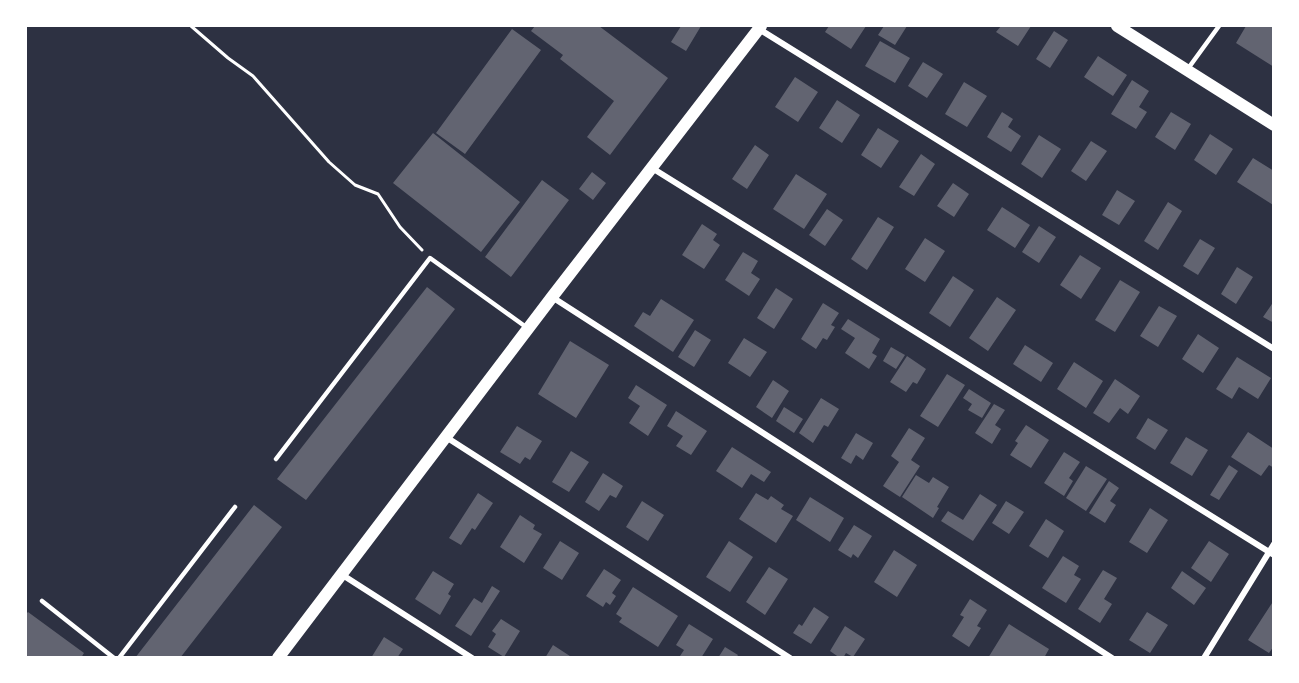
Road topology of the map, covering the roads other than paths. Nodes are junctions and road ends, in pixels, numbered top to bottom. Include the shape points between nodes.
1 (1117, 26) edge
2 (1219, 26) edge
3 (760, 27) edge
4 (1186, 70) junction
5 (1274, 125) edge
6 (652, 168) junction
7 (552, 297) junction
8 (528, 328) junction
9 (1274, 349) edge
10 (446, 436) junction
11 (276, 459) dead end
12 (235, 507) dead end
13 (1274, 544) edge
14 (1271, 553) edge
15 (341, 574) junction
16 (42, 601) dead end
17 (114, 657) edge
18 (119, 657) edge
19 (278, 657) edge
20 (472, 657) edge
21 (790, 657) edge
22 (1112, 657) edge
23 (1204, 657) edge

1 - 4 main road
2 - 4 lane
3 - 6 main road
3 - 9 street
4 - 5 main road
6 - 7 main road
6 - 14 street
7 - 8 main road
7 - 22 street
8 - 10 main road
8 - 11 lane via 430,258
10 - 15 main road
10 - 21 street
12 - 18 lane
13 - 14 street
14 - 23 street
15 - 19 main road
15 - 20 street
16 - 17 lane

